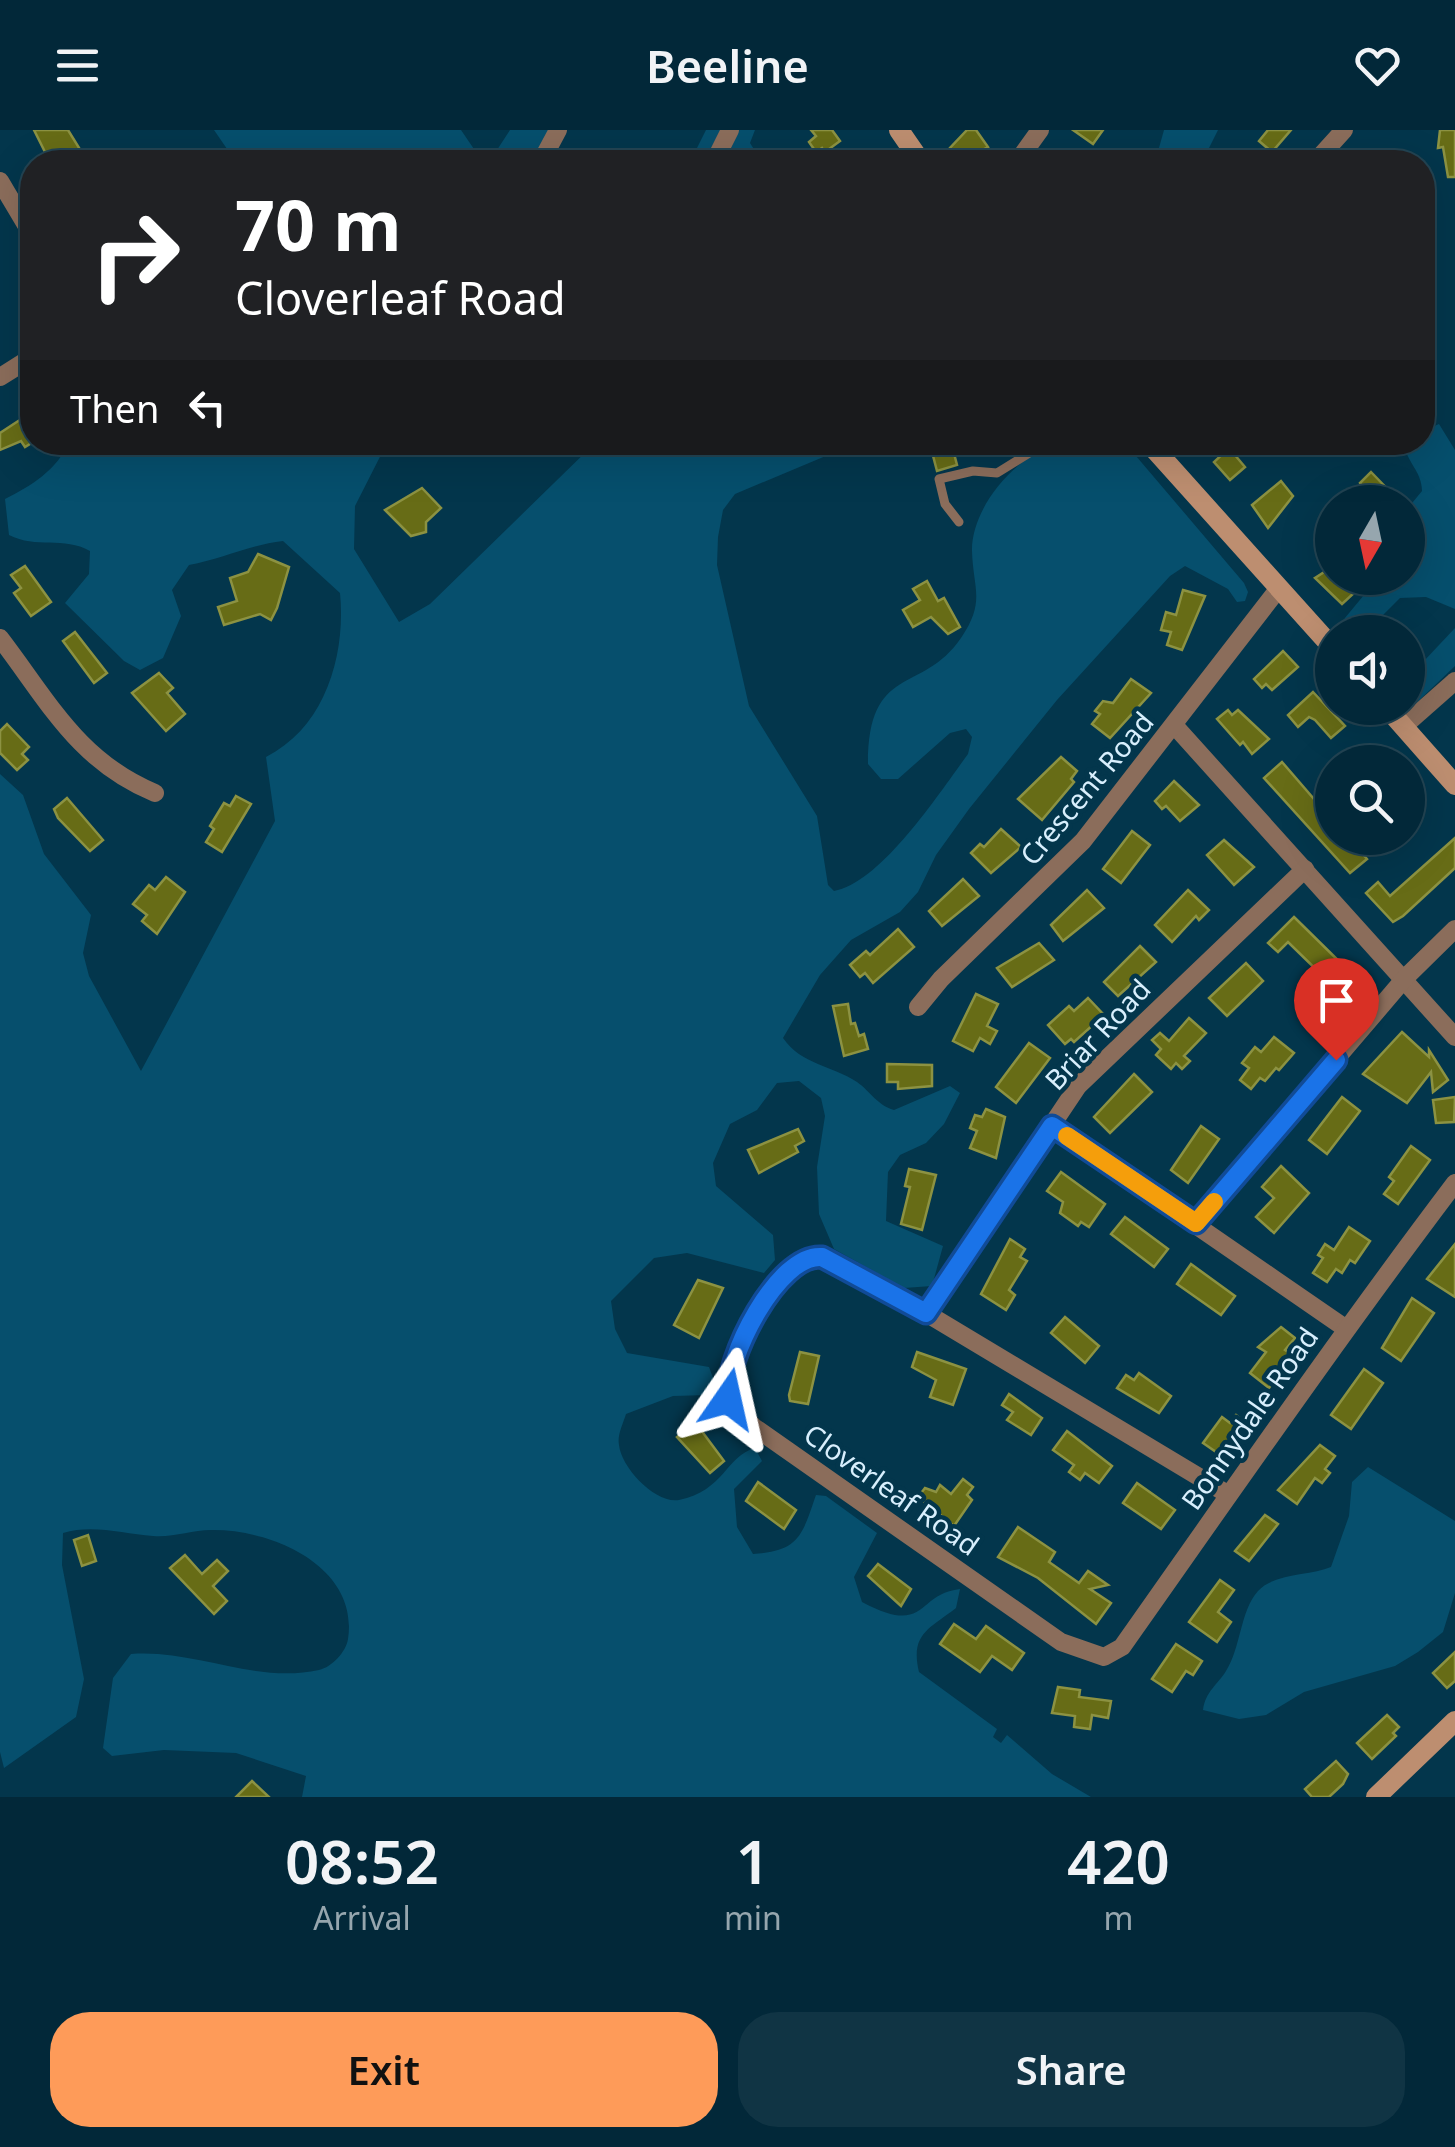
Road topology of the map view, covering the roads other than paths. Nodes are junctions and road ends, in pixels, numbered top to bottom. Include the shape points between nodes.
1 (1344, 130) edge
2 (1326, 150) edge
3 (0, 181) edge
4 (20, 215) edge
5 (1026, 455) edge
6 (1160, 455) edge
7 (959, 522) dead end
8 (1280, 588) junction
9 (1315, 628) edge
10 (0, 638) edge
11 (1455, 681) edge
12 (1174, 725) junction
13 (1404, 726) joint
14 (1455, 785) edge
15 (155, 793) dead end
16 (1305, 870) junction
17 (1455, 930) edge
18 (1405, 978) junction
19 (918, 1007) dead end
20 (1455, 1037) edge
21 (1052, 1126) junction
22 (1455, 1183) edge
23 (1196, 1223) junction
24 (926, 1313) junction
25 (1346, 1328) junction
26 (1229, 1494) junction
27 (1076, 1649) joint
28 (1451, 1730) edge
29 (1376, 1797) edge

1 - 2 street
3 - 4 street
5 - 7 lane via 998,473 940,479 945,504
6 - 8 main road
8 - 9 main road
8 - 12 street, Crescent Road
10 - 15 street via 87,753 117,777
11 - 13 street
12 - 16 street
12 - 19 street, Crescent Road via 1052,875 940,978
13 - 14 main road
16 - 18 street
16 - 21 street, Briar Road via 1106,1057
17 - 18 street
18 - 20 street
18 - 23 street
21 - 23 street
21 - 24 street, Briar Road
22 - 25 street, Bonnydale Road
23 - 25 street
24 - 26 street, Cloverleaf Road
24 - 27 street, Cloverleaf Road via 822,1257 805,1258 782,1276 740,1345 728,1399 754,1427
25 - 26 street, Bonnydale Road
26 - 27 street, Bonnydale Road via 1122,1647 1104,1657
28 - 29 main road

